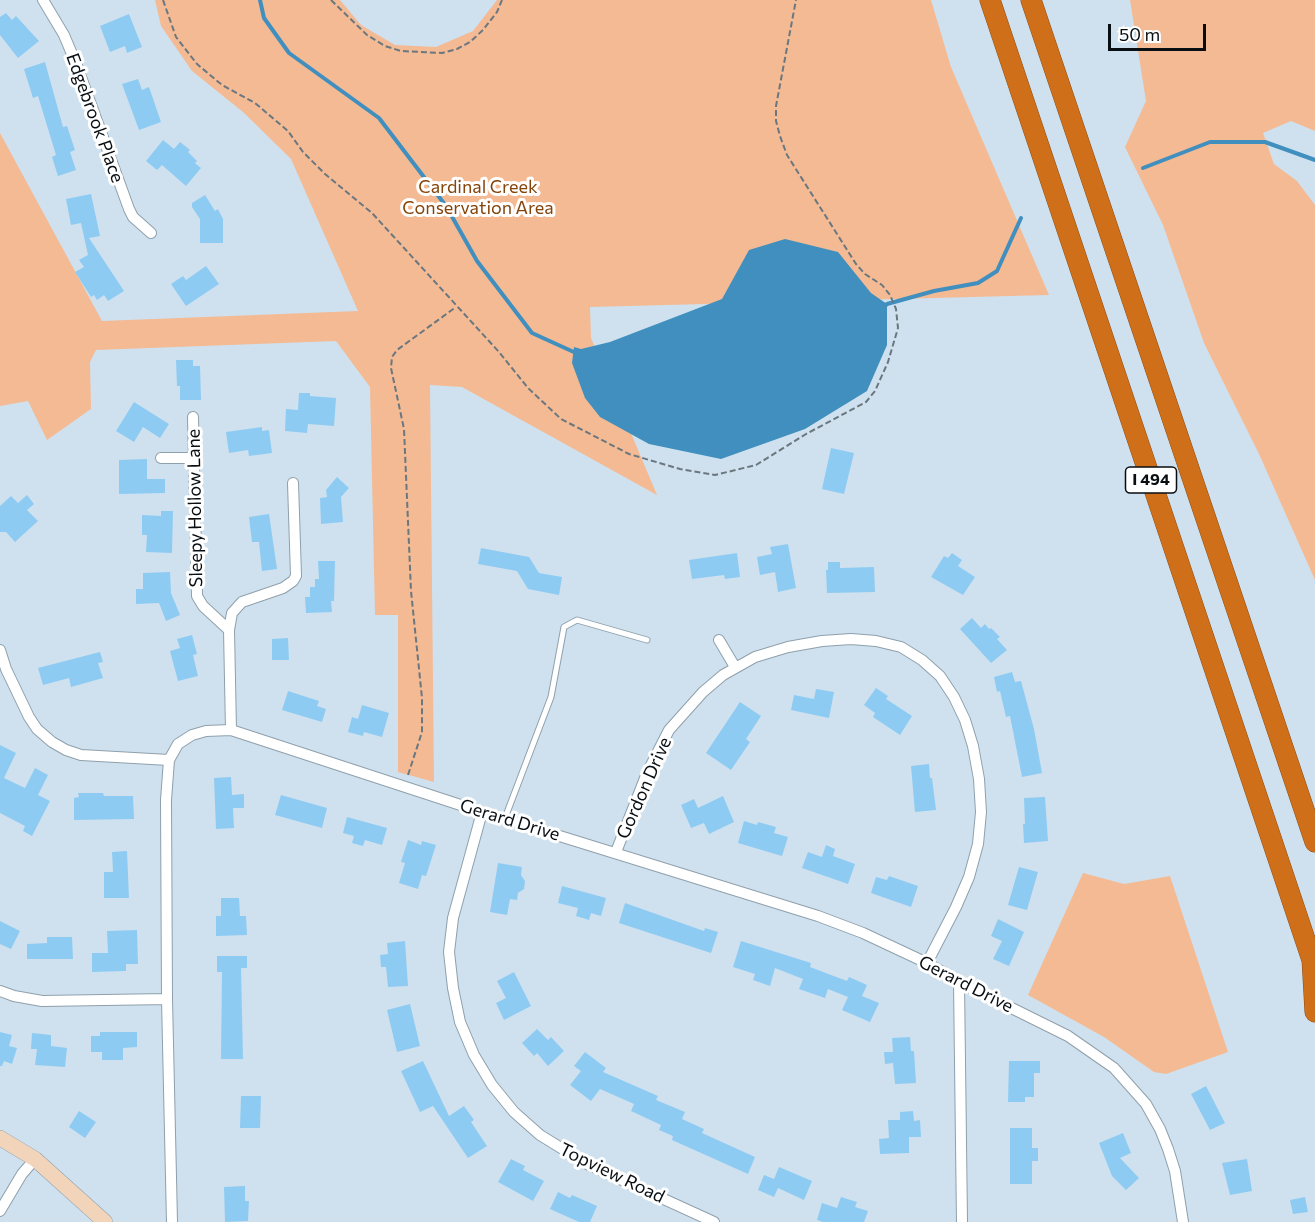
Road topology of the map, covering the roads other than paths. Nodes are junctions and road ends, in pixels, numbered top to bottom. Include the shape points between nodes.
1 (42, 0) edge
2 (990, 0) edge
3 (1031, 0) edge
4 (151, 233) dead end
5 (193, 417) dead end
6 (160, 458) dead end
7 (193, 458) junction
8 (293, 483) dead end
9 (229, 630) junction
10 (647, 640) dead end
11 (719, 640) dead end
12 (0, 650) edge
13 (735, 667) junction
14 (3, 670) edge
15 (231, 730) junction
16 (169, 760) junction
17 (482, 812) junction
18 (505, 818) junction
19 (1315, 842) edge
20 (616, 852) junction
21 (927, 963) junction
22 (1313, 964) edge
23 (959, 982) junction
24 (0, 991) edge
25 (167, 999) junction
26 (1315, 1012) edge
27 (0, 1138) edge
28 (35, 1159) junction
29 (0, 1210) edge
30 (105, 1222) edge
31 (172, 1222) edge
32 (714, 1222) edge
33 (962, 1222) edge
34 (1183, 1222) edge

1 - 4 street, Edgebrook Place via 64,35 77,66 129,209
2 - 22 highway, I 494
3 - 19 highway, I 494
5 - 7 street, Sleepy Hollow Lane
6 - 7 street
7 - 9 street, Sleepy Hollow Lane via 197,596
8 - 9 street via 296,576 289,585 242,602 232,613
9 - 15 street
10 - 18 lane via 577,620 564,627 551,697
11 - 13 street
12 - 14 street
13 - 20 street, Gordon Drive via 703,692 669,730 647,773
13 - 21 street, Gordon Drive via 788,647 851,639 876,641 901,647 922,660 940,676 954,697 973,746 979,779 978,844 969,877
14 - 16 street via 37,729 66,750 81,755
15 - 16 street, Gerard Drive via 192,735 178,744
15 - 17 street, Gerard Drive
16 - 25 street
17 - 18 street, Gerard Drive
17 - 32 street, Topview Road via 453,918 449,952 460,1022 474,1055 502,1098 540,1136 587,1164
18 - 20 street, Gerard Drive
20 - 21 street, Gerard Drive via 808,912
21 - 23 street, Gerard Drive
22 - 26 highway
23 - 33 street
23 - 34 street, Gerard Drive via 1068,1036 1131,1085 1146,1104 1168,1149
24 - 25 street via 42,1001
25 - 31 street
27 - 28 street
28 - 29 street
28 - 30 street

